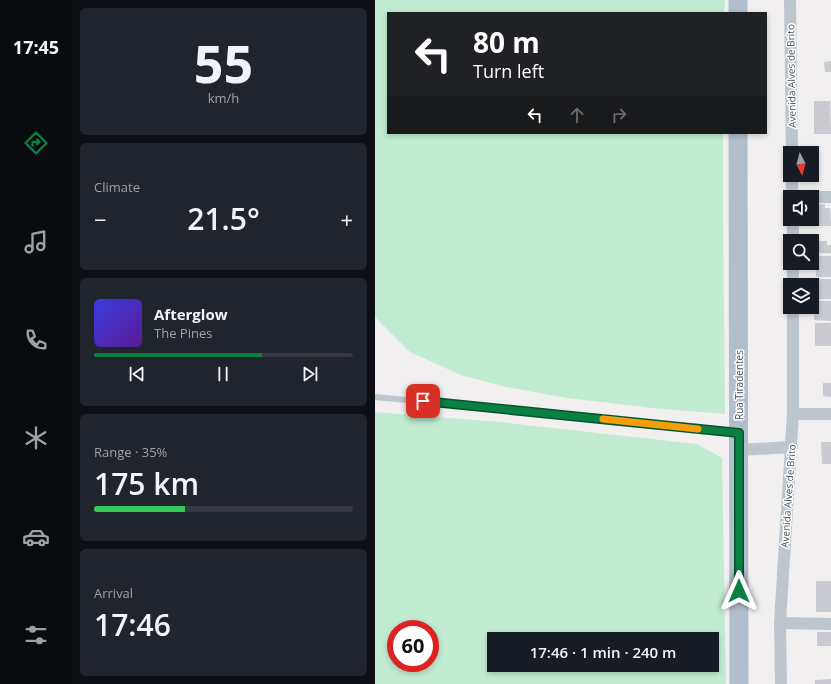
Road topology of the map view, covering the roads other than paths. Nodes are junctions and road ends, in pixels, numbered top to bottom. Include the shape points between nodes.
1 (738, 0) edge
2 (790, 0) edge
3 (738, 12) edge
4 (738, 134) edge
5 (792, 146) edge
6 (819, 197) edge
7 (831, 197) edge
8 (793, 314) edge
9 (375, 397) edge
10 (793, 414) junction
11 (831, 414) edge
12 (739, 441) junction
13 (792, 447) junction
14 (780, 623) junction
15 (831, 624) edge
16 (739, 684) edge
17 (781, 684) edge

1 - 3 main road
2 - 5 street, Avenida Alves de Brito
4 - 12 main road, Rua Tiradentes
6 - 7 street
8 - 10 street, Avenida Alves de Brito
9 - 12 lane
10 - 11 street
10 - 13 street, Avenida Alves de Brito
12 - 13 street
12 - 16 main road, Rua Tiradentes
13 - 14 street, Avenida Alves de Brito
14 - 15 street
14 - 17 street, Avenida Alves de Brito

